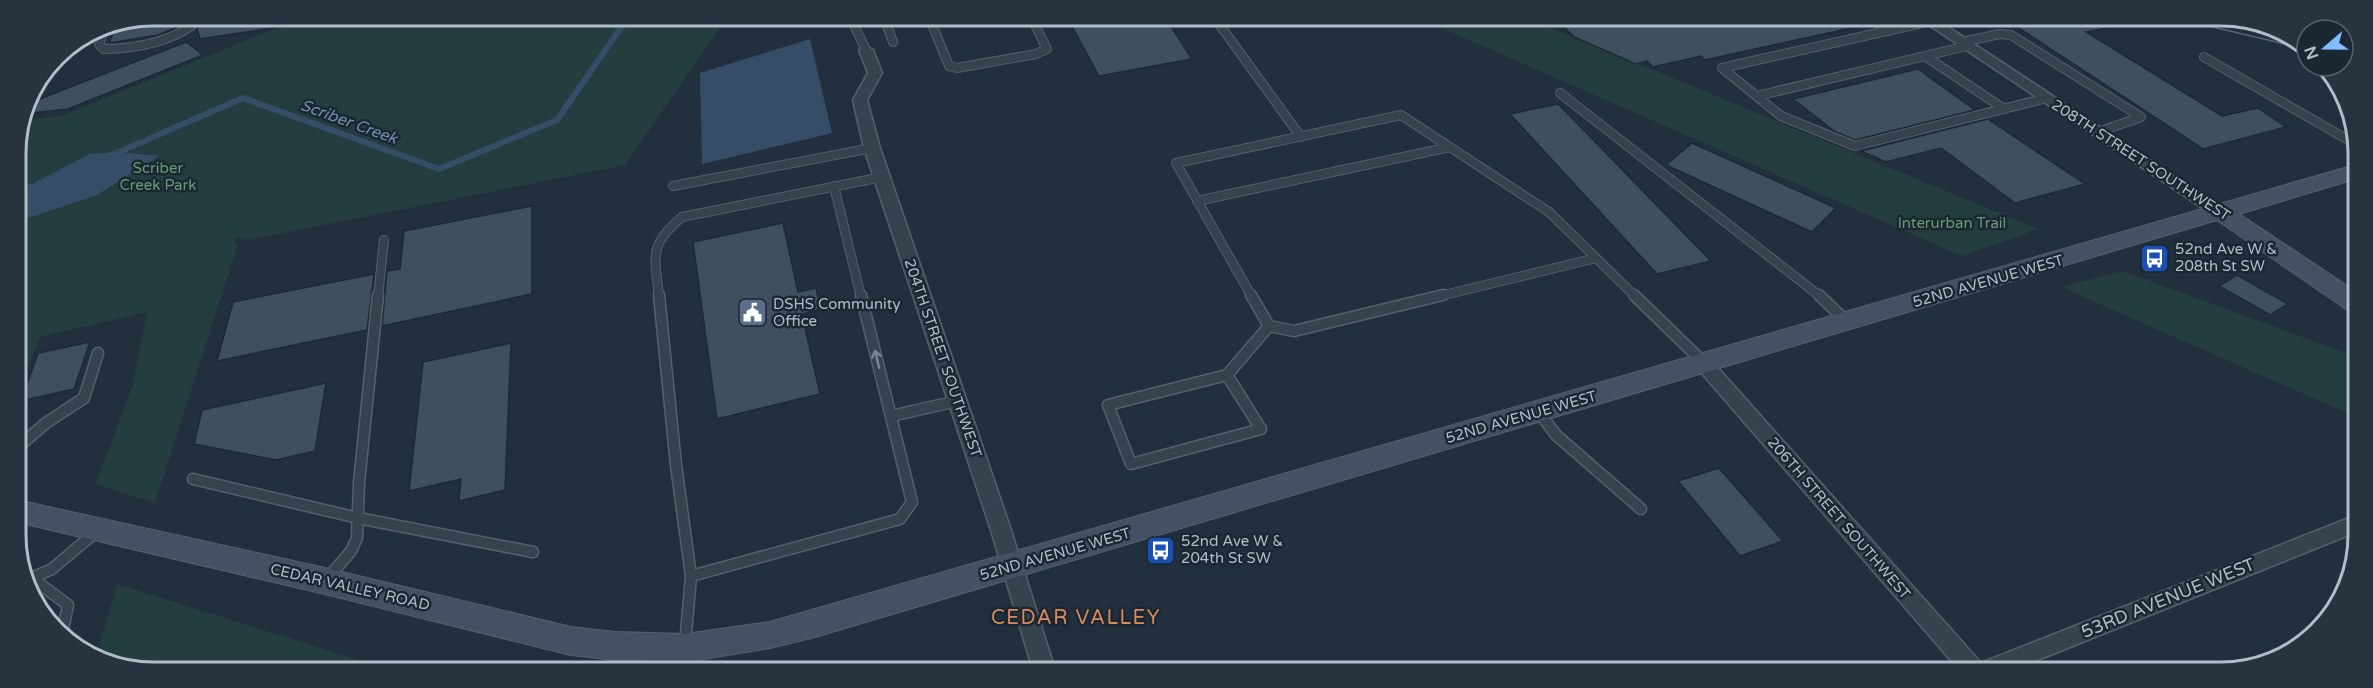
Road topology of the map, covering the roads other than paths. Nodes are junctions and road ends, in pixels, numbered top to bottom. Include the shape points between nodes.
1 (192, 26) edge
2 (855, 26) edge
3 (887, 26) edge
4 (932, 26) edge
5 (1036, 26) edge
6 (1221, 26) edge
7 (1882, 26) edge
8 (1908, 26) edge
9 (1938, 26) edge
10 (1890, 31) junction
11 (102, 36) edge
12 (893, 42) dead end
13 (1965, 44) junction
14 (866, 50) joint
15 (1925, 56) junction
16 (2204, 57) dead end
17 (1560, 93) dead end
18 (1757, 96) junction
19 (2047, 98) junction
20 (2004, 109) junction
21 (2098, 132) junction
22 (1301, 136) junction
23 (2346, 139) edge
24 (1450, 147) junction
25 (872, 148) junction
26 (2348, 174) edge
27 (882, 177) junction
28 (673, 186) dead end
29 (834, 186) junction
30 (1197, 201) junction
31 (2219, 211) junction
32 (384, 240) dead end
33 (1596, 258) junction
34 (2348, 298) edge
35 (1847, 322) junction
36 (1269, 326) junction
37 (98, 353) dead end
38 (1704, 364) junction
39 (1227, 375) junction
40 (957, 401) junction
41 (1538, 411) junction
42 (891, 416) junction
43 (26, 440) edge
44 (193, 479) dead end
45 (1641, 509) dead end
46 (26, 512) edge
47 (358, 518) junction
48 (2348, 526) edge
49 (99, 529) junction
50 (533, 552) dead end
51 (1012, 567) junction
52 (691, 576) junction
53 (33, 578) edge
54 (325, 581) junction
55 (36, 584) edge
56 (64, 626) edge
57 (685, 648) junction
58 (1042, 662) edge
59 (1966, 662) edge
60 (2008, 662) edge

1 - 11 lane via 119,51 103,49 99,44
2 - 14 lane
3 - 12 lane
4 - 5 lane via 948,66 957,68 1047,49
6 - 22 lane
7 - 10 lane
8 - 10 lane
9 - 13 street, 208TH STREET SOUTHWEST
10 - 18 lane via 1722,68
13 - 15 lane
13 - 19 street, 208TH STREET SOUTHWEST
13 - 21 lane via 2011,34 2141,117
14 - 25 street, 204TH STREET SOUTHWEST via 875,73 860,100
15 - 18 lane
15 - 20 lane
16 - 23 lane
17 - 35 lane via 1809,285
18 - 20 lane via 1781,116 1856,146
19 - 20 lane
19 - 21 street, 208TH STREET SOUTHWEST
21 - 31 street, 208TH STREET SOUTHWEST
22 - 24 lane via 1401,115
22 - 30 lane via 1176,163
24 - 30 lane
24 - 33 lane via 1550,212
25 - 27 street, 204TH STREET SOUTHWEST
25 - 28 lane
26 - 31 street, 52ND AVENUE WEST
27 - 29 lane
27 - 40 street, 204TH STREET SOUTHWEST
42 -> 29 lane
29 - 52 lane via 682,217 662,234 655,252
30 - 36 lane
31 - 34 street, 208TH STREET SOUTHWEST
31 - 35 street, 52ND AVENUE WEST
32 - 47 lane
33 - 36 lane via 1294,331
33 - 38 lane
35 - 38 street, 52ND AVENUE WEST
36 - 39 lane
37 - 43 lane via 84,398
38 - 41 street, 52ND AVENUE WEST
38 - 59 street, 206TH STREET SOUTHWEST
39 - 39 lane via 1108,405 1131,464 1261,429
40 - 42 lane
40 - 51 street, 204TH STREET SOUTHWEST
41 - 45 lane via 1556,435
41 - 51 street, 52ND AVENUE WEST
42 - 52 lane via 912,502 900,519
44 - 47 lane
46 - 49 street, CEDAR VALLEY ROAD
47 - 50 lane
47 - 54 lane via 357,538 351,551
48 - 60 street, 53RD AVENUE WEST
49 - 53 lane via 52,569
49 - 54 street, CEDAR VALLEY ROAD
51 - 57 street, 52ND AVENUE WEST via 815,624
51 - 58 street, 204TH STREET SOUTHWEST
52 - 57 lane
54 - 57 street, CEDAR VALLEY ROAD via 571,641
55 - 56 lane via 68,605

